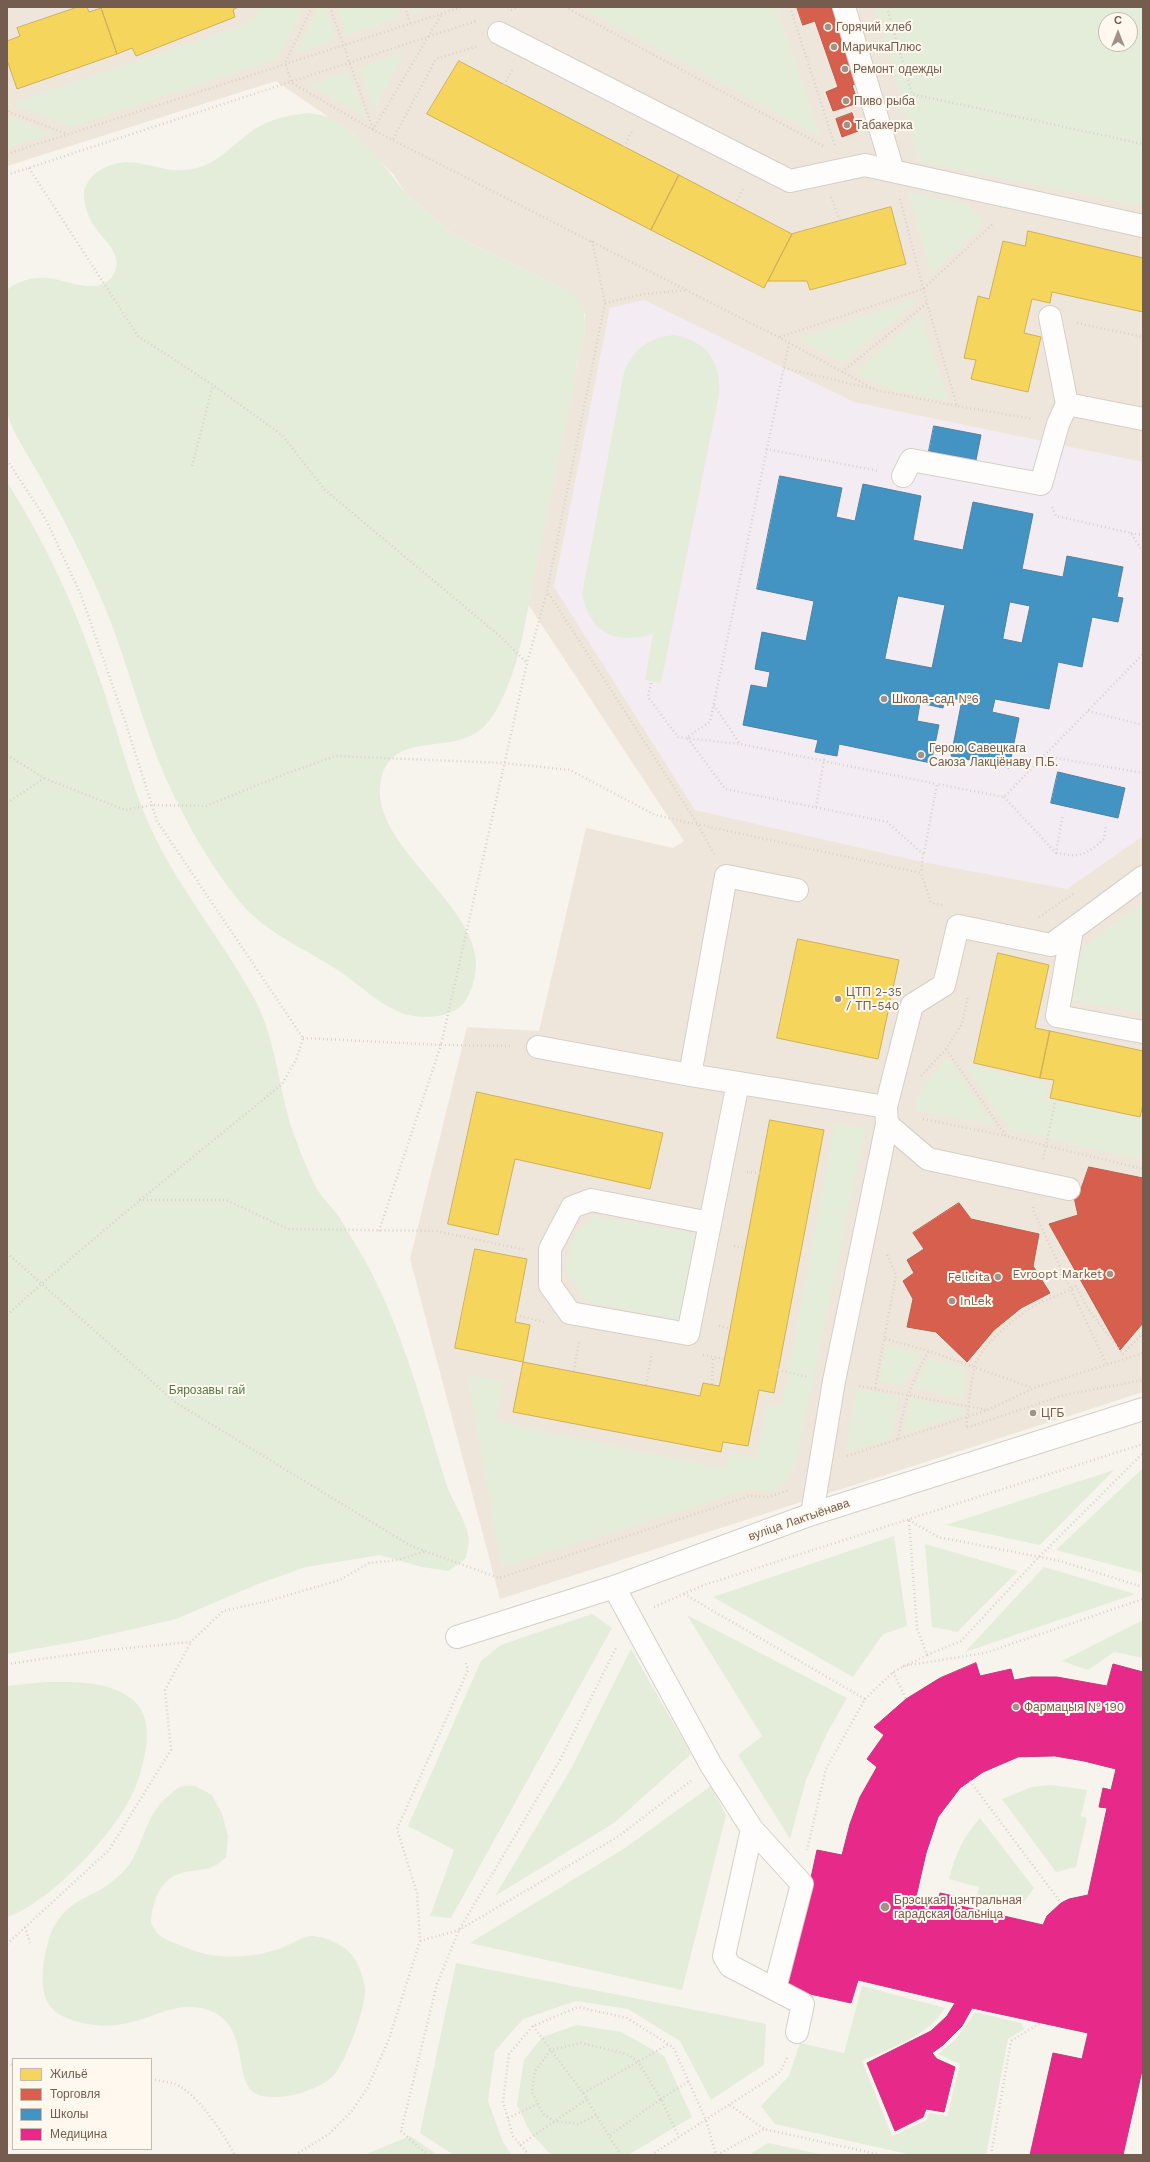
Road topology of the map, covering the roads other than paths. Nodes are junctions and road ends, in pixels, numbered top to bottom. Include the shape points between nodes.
1 (844, 7) edge
2 (499, 33) dead end
3 (893, 171) junction
4 (1143, 226) edge
5 (1050, 317) road end
6 (1067, 404) junction
7 (1143, 420) edge
8 (903, 476) road end
9 (1143, 877) edge
10 (797, 890) dead end
11 (1072, 930) junction
12 (1143, 1032) edge
13 (538, 1047) road end
14 (690, 1075) junction
15 (738, 1083) junction
16 (886, 1116) junction
17 (1069, 1189) dead end
18 (710, 1223) junction
19 (1143, 1409) edge
20 (812, 1514) junction
21 (614, 1587) junction
22 (457, 1637) road end
23 (752, 1829) junction
24 (775, 1988) junction
25 (797, 2032) road end

1 - 3 street
2 - 3 street via 790,181 865,165
3 - 4 street
5 - 6 street
6 - 7 street
6 - 8 street via 1058,424 1041,484 911,460
9 - 11 street
10 - 14 street via 726,876
11 - 12 street via 1057,1016
11 - 16 street via 1051,945 958,926 944,985 912,1005
13 - 14 street
14 - 15 street
15 - 16 street
15 - 18 street
16 - 17 street via 928,1159
16 - 20 street via 834,1381
18 - 18 street via 688,1334 570,1314 550,1285 550,1249 572,1207 591,1200
19 - 20 street, вуліца Лактыёнава
20 - 21 street, вуліца Лактыёнава
21 - 22 street, вуліца Лактыёнава
21 - 23 street via 711,1765
23 - 24 street via 802,1884
23 - 24 street via 724,1956 730,1966
24 - 25 street via 803,2004

